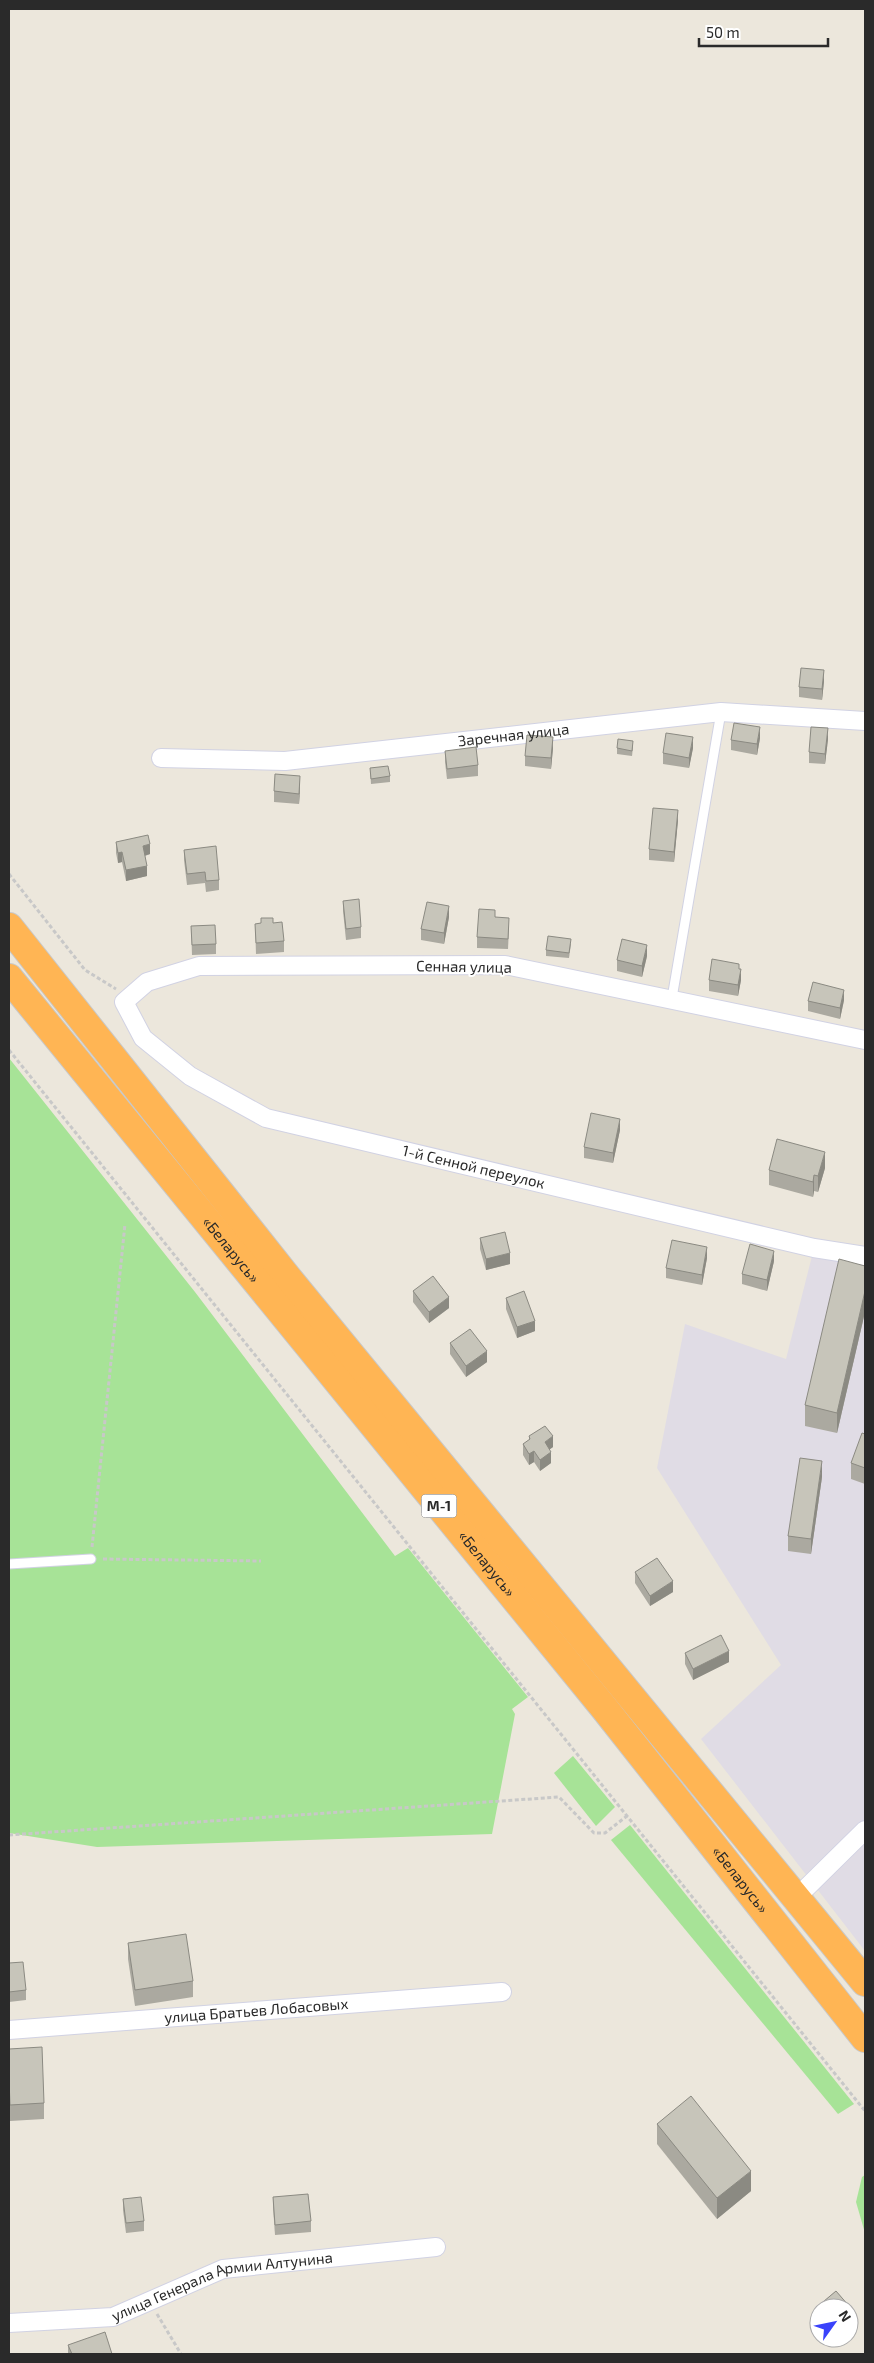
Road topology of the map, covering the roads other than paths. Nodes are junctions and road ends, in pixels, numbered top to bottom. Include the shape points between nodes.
1 (721, 712) junction
2 (865, 721) edge
3 (161, 758) dead end
4 (9, 928) edge
5 (9, 978) edge
6 (672, 998) junction
7 (127, 1000) joint
8 (865, 1040) edge
9 (865, 1256) edge
10 (91, 1559) road end
11 (9, 1564) edge
12 (865, 1830) edge
13 (796, 1898) junction
14 (865, 1982) edge
15 (502, 1992) dead end
16 (9, 2030) edge
17 (865, 2038) edge
18 (436, 2247) dead end
19 (9, 2323) edge

1 - 2 street, Заречная улица
1 - 3 street, Заречная улица via 285,761
1 - 6 lane
4 - 13 highway, «Беларусь» / М-1 via 287,1277
5 - 17 highway, «Беларусь» / М-1 via 598,1701
6 - 7 street, Сенная улица via 505,965 200,966 147,982
6 - 8 street, Сенная улица
7 - 9 street, 1-й Сенной переулок via 143,1038 190,1076 266,1118 814,1248
10 - 11 lane
12 - 13 street
13 - 14 highway, «Беларусь» / М-1
15 - 16 street, улица Братьев Лобасовых
18 - 19 street, улица Генерала Армии Алтунина via 223,2268 113,2317

